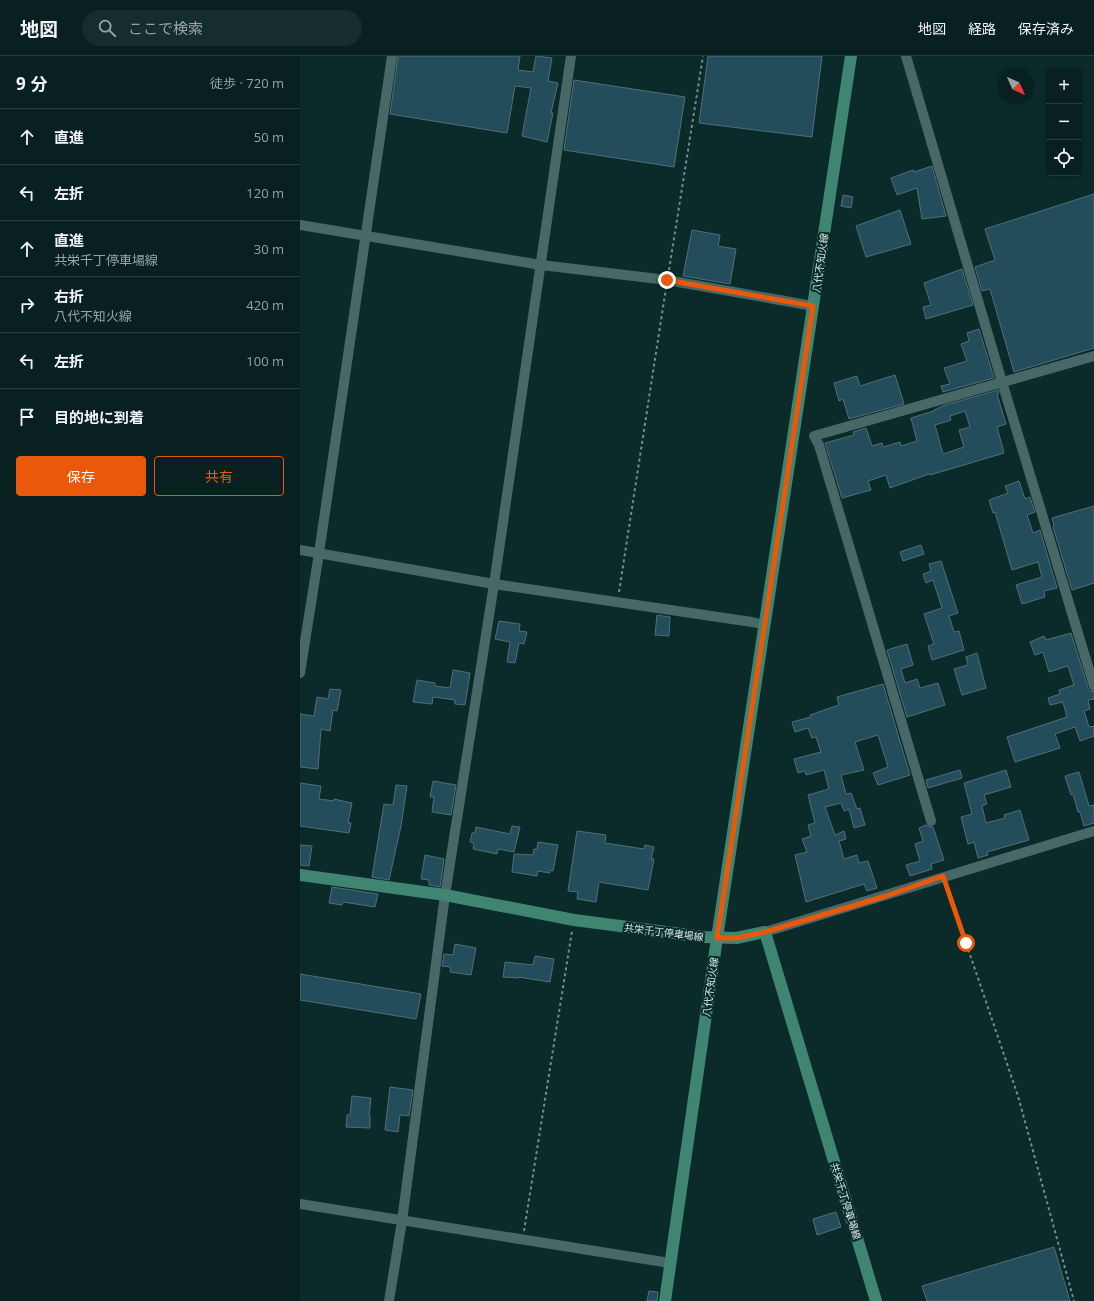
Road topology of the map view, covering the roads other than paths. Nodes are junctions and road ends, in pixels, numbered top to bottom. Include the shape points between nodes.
1 (392, 56) edge
2 (572, 56) edge
3 (851, 56) edge
4 (906, 56) edge
5 (300, 225) edge
6 (365, 235) junction
7 (541, 265) junction
8 (813, 306) junction
9 (1094, 356) edge
10 (1002, 382) junction
11 (300, 550) edge
12 (319, 553) junction
13 (494, 584) junction
14 (765, 625) junction
15 (300, 673) edge
16 (1094, 686) edge
17 (931, 821) dead end
18 (1094, 831) edge
19 (300, 875) edge
20 (445, 895) junction
21 (765, 932) junction
22 (717, 938) junction
23 (300, 1204) edge
24 (402, 1221) junction
25 (670, 1263) junction
26 (389, 1301) edge
27 (665, 1301) edge
28 (876, 1301) edge

1 - 6 street
2 - 7 street
3 - 8 main road, 八代不知火線
4 - 10 street
5 - 6 street
6 - 7 street
6 - 12 street
7 - 8 street via 667,280
7 - 13 street
8 - 14 main road, 八代不知火線
9 - 10 street
10 - 16 street
10 - 17 street via 814,436 819,445
11 - 12 street
12 - 13 street
12 - 15 street
13 - 14 street
13 - 20 street
14 - 22 main road, 八代不知火線
18 - 21 street
19 - 20 main road, 共栄千丁停車場線
20 - 22 main road, 共栄千丁停車場線 via 574,920
20 - 24 street
21 - 22 main road, 共栄千丁停車場線 via 736,938
21 - 28 main road, 共栄千丁停車場線
22 - 25 main road, 八代不知火線
23 - 24 street
24 - 25 street
24 - 26 street
25 - 27 main road, 八代不知火線

